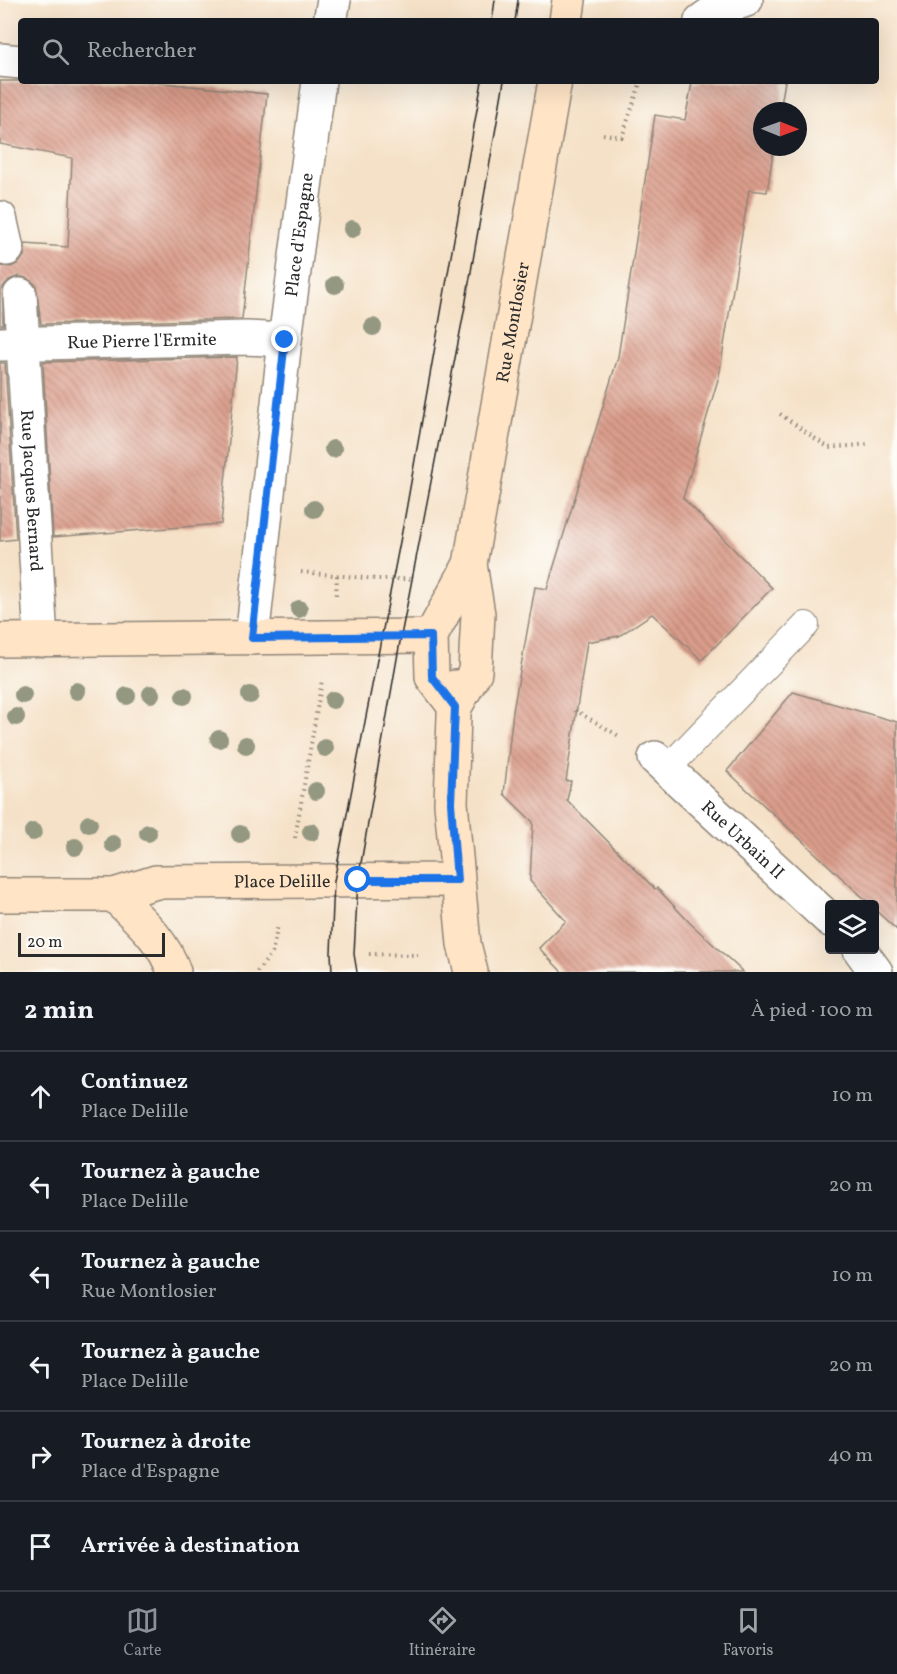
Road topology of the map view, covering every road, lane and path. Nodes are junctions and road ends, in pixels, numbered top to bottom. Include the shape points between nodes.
1 (334, 0) edge
2 (569, 0) edge
3 (746, 0) edge
4 (331, 18) edge
5 (566, 18) edge
6 (704, 18) edge
7 (0, 60) edge
8 (18, 62) edge
9 (319, 84) edge
10 (554, 84) edge
11 (640, 84) edge
12 (603, 134) dead end
13 (20, 295) dead end
14 (285, 340) junction
15 (12, 343) edge
16 (780, 414) dead end
17 (869, 444) dead end
18 (470, 564) junction
19 (376, 579) dead end
20 (337, 590) dead end
21 (806, 625) dead end
22 (431, 636) junction
23 (252, 638) junction
24 (0, 640) edge
25 (41, 640) junction
26 (321, 685) dead end
27 (455, 707) junction
28 (575, 710) dead end
29 (661, 763) junction
30 (294, 843) dead end
31 (457, 880) junction
32 (0, 895) edge
33 (114, 895) junction
34 (825, 915) edge
35 (279, 918) dead end
36 (369, 954) dead end
37 (863, 954) edge
38 (418, 955) dead end
39 (174, 972) edge
40 (257, 972) edge
41 (471, 972) edge
42 (876, 972) edge

1 - 4 street
2 - 5 main road
3 - 6 street
7 - 8 street
9 - 14 street, Place d'Espagne
10 - 18 main road, Rue Montlosier
11 - 12 path via 622,137
13 - 15 street, Rue Jacques Bernard
14 - 15 street, Rue Pierre l'Ermite
14 - 23 street, Place d'Espagne
15 - 25 street, Rue Jacques Bernard via 28,464
16 - 17 path via 829,448
18 - 22 main road, Rue Montlosier
18 - 27 main road, Rue Montlosier via 477,614 475,672
19 - 20 path via 337,574
21 - 29 lane
22 - 23 main road
22 - 27 main road via 455,667
23 - 25 main road
24 - 25 main road
26 - 30 path
27 - 31 main road via 451,803
28 - 29 path
29 - 34 street, Rue Urbain II
31 - 33 main road, Place Delille via 156,882
31 - 41 main road
32 - 33 main road, Place Delille
33 - 39 main road via 152,932 167,952
35 - 40 path via 272,953
36 - 38 path
37 - 42 street

